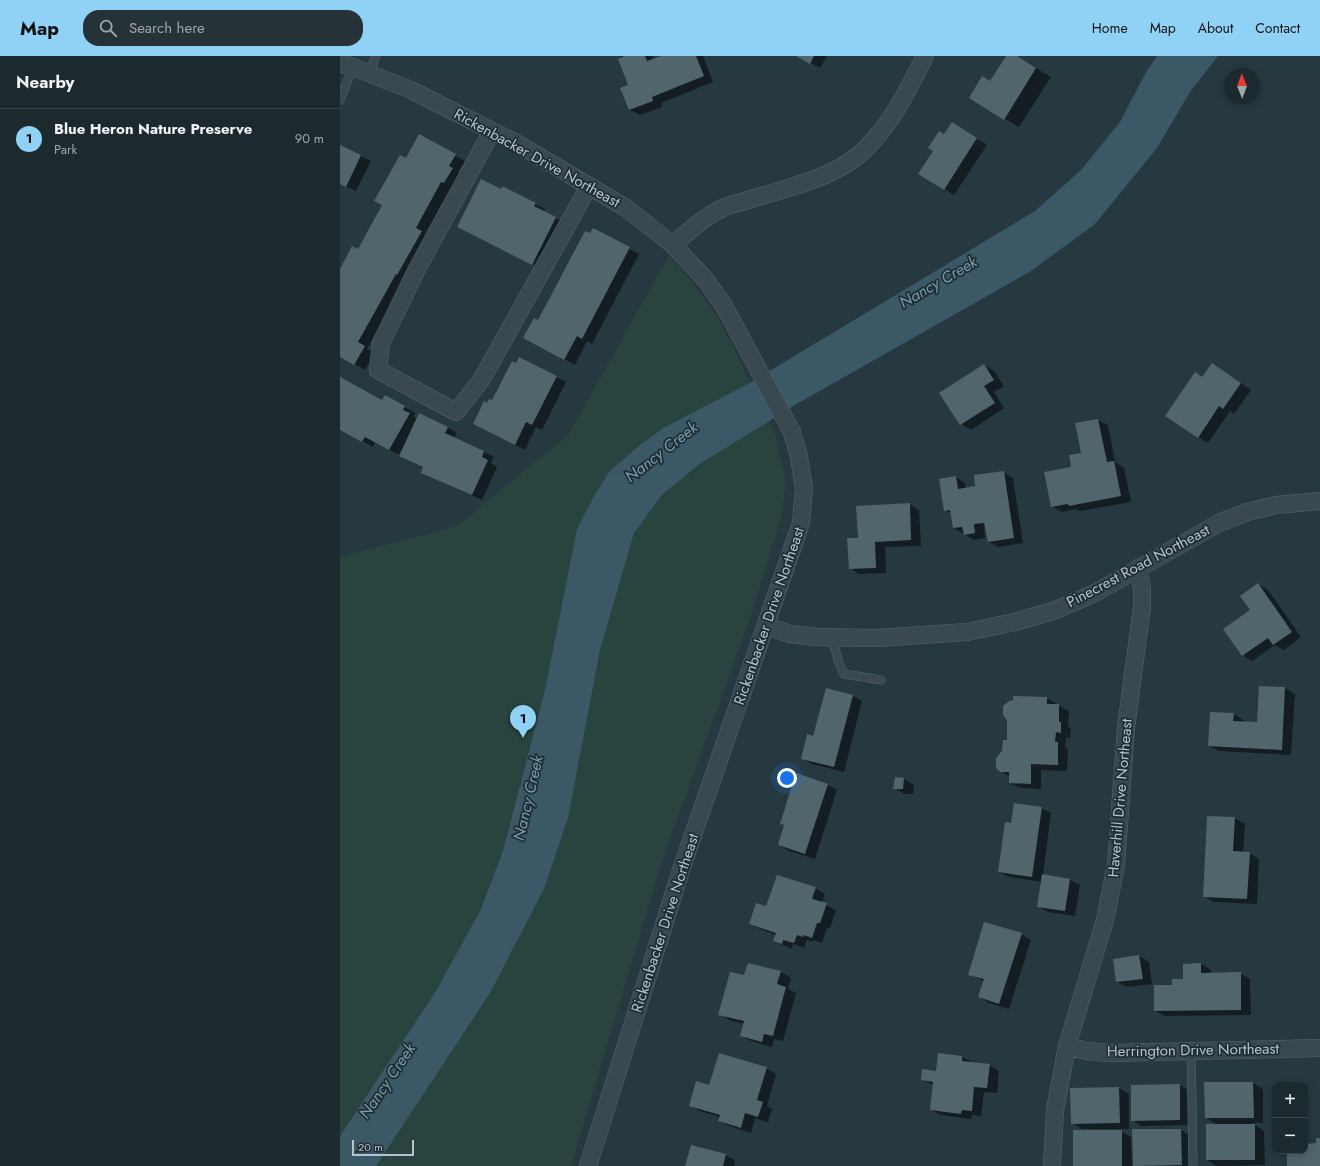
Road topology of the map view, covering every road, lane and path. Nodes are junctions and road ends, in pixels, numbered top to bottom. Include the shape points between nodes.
1 (376, 56) edge
2 (925, 56) edge
3 (347, 65) edge
4 (369, 73) junction
5 (340, 100) edge
6 (492, 131) junction
7 (589, 186) junction
8 (673, 245) junction
9 (1320, 501) edge
10 (1138, 568) junction
11 (766, 626) junction
12 (832, 638) junction
13 (881, 680) dead end
14 (1066, 1046) junction
15 (1320, 1048) edge
16 (1191, 1051) junction
17 (588, 1166) edge
18 (1052, 1166) edge
19 (1193, 1166) edge

1 - 4 lane
2 - 8 street via 898,110 878,136 858,155 836,170 810,181 724,208 696,225
3 - 4 street, Rickenbacker Drive Northeast
3 - 5 lane
4 - 6 street, Rickenbacker Drive Northeast via 411,90
6 - 7 street, Rickenbacker Drive Northeast
6 - 7 street via 417,269 381,343 378,370 456,412 482,379
7 - 8 street, Rickenbacker Drive Northeast via 626,208
8 - 11 street, Rickenbacker Drive Northeast via 705,279 724,306 792,432 800,457 804,488 801,523
9 - 10 street, Pinecrest Road Northeast via 1276,505 1247,512 1219,523
10 - 12 street, Pinecrest Road Northeast via 1095,593 1056,610 1015,622 967,632
10 - 14 street, Haverhill Drive Northeast via 1142,607 1126,728 1116,865 1105,920
11 - 12 street, Pinecrest Road Northeast via 790,634
11 - 17 street, Rickenbacker Drive Northeast via 682,864
12 - 13 lane via 844,674
14 - 16 street, Herrington Drive Northeast via 1108,1053
14 - 18 street, Haverhill Drive Northeast via 1055,1110
15 - 16 street, Herrington Drive Northeast
16 - 19 lane

